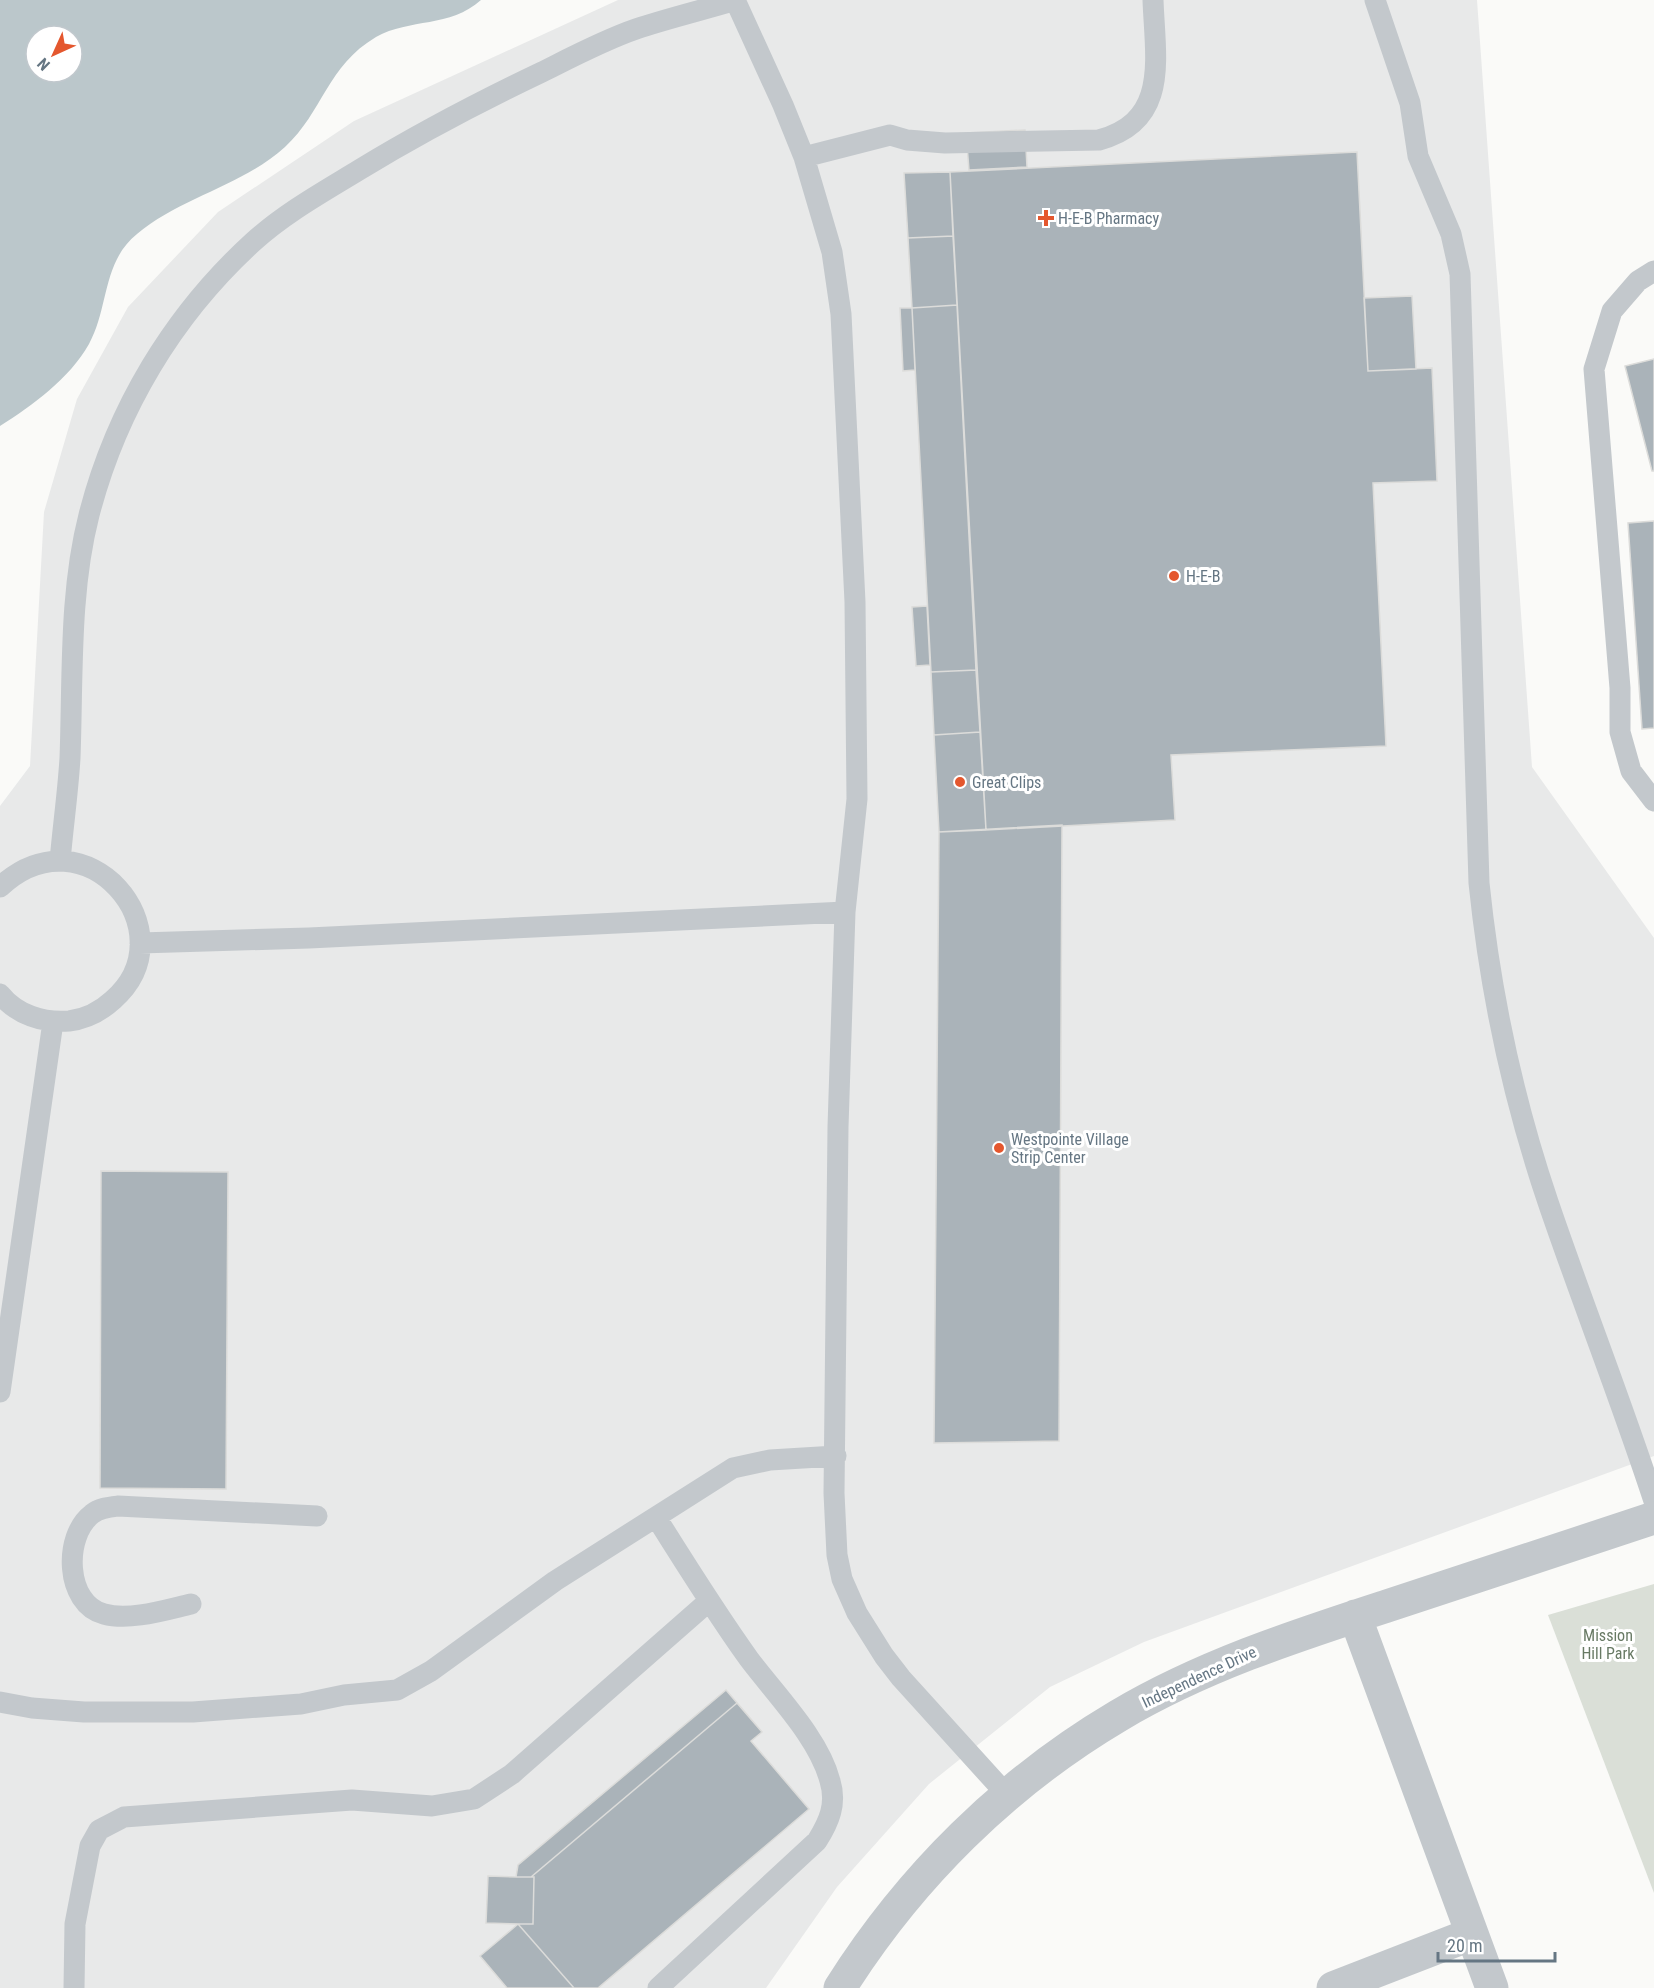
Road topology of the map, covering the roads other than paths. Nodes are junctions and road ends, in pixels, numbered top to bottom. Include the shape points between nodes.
1 (735, 0) edge
2 (1153, 0) edge
3 (1375, 0) edge
4 (804, 157) junction
5 (1654, 271) edge
6 (1654, 801) edge
7 (60, 861) junction
8 (0, 887) edge
9 (845, 912) junction
10 (140, 943) junction
11 (0, 994) edge
12 (53, 1022) junction
13 (5, 1317) edge
14 (0, 1392) edge
15 (836, 1456) junction
16 (1654, 1501) edge
17 (317, 1516) dead end
18 (656, 1517) junction
19 (1654, 1518) edge
20 (709, 1601) junction
21 (191, 1604) dead end
22 (1355, 1616) junction
23 (0, 1702) edge
24 (1007, 1795) junction
25 (1472, 1934) junction
26 (74, 1988) edge
27 (658, 1988) edge
28 (840, 1988) edge
29 (1334, 1988) edge
30 (1492, 1988) edge

1 - 4 lane
1 - 7 lane via 634,30 510,87 406,141 287,214 253,242 174,330 147,369 114,440 80,554
2 - 4 lane via 1153,95 1127,129 1113,136 1099,140 945,143 890,135
3 - 16 lane via 1410,103 1418,156 1451,234 1460,274 1479,882 1484,934 1512,1074 1547,1200
4 - 9 lane via 832,252 841,314 855,602 857,799
5 - 6 lane via 1638,281 1612,311 1594,369 1620,688 1620,732 1631,771
7 - 8 lane via 35,864
7 - 10 lane via 86,865 108,878 126,897 137,920
9 - 10 lane
9 - 15 lane via 838,1127
10 - 12 lane via 135,971 122,993 102,1010 79,1020
11 - 12 lane via 28,1016
12 - 13 lane
13 - 14 lane
15 - 18 lane via 770,1460 733,1468
15 - 24 lane via 837,1555 842,1579 857,1613 901,1678
17 - 21 lane via 118,1506 94,1512 80,1527 74,1544 74,1576 82,1599 93,1609 121,1616
18 - 20 lane
18 - 23 lane via 555,1581 431,1671 397,1690 301,1704 193,1712 84,1712
19 - 22 street, Independence Drive
20 - 26 lane via 512,1774 474,1799 432,1806 332,1801 124,1817 106,1824 90,1846 75,1924
20 - 27 lane via 818,1752 831,1784 833,1808 817,1841
22 - 24 street, Independence Drive via 1234,1658 1177,1684 1066,1749
22 - 25 street
24 - 28 street, Independence Drive via 953,1844 910,1892 872,1938
25 - 29 street
25 - 30 street

